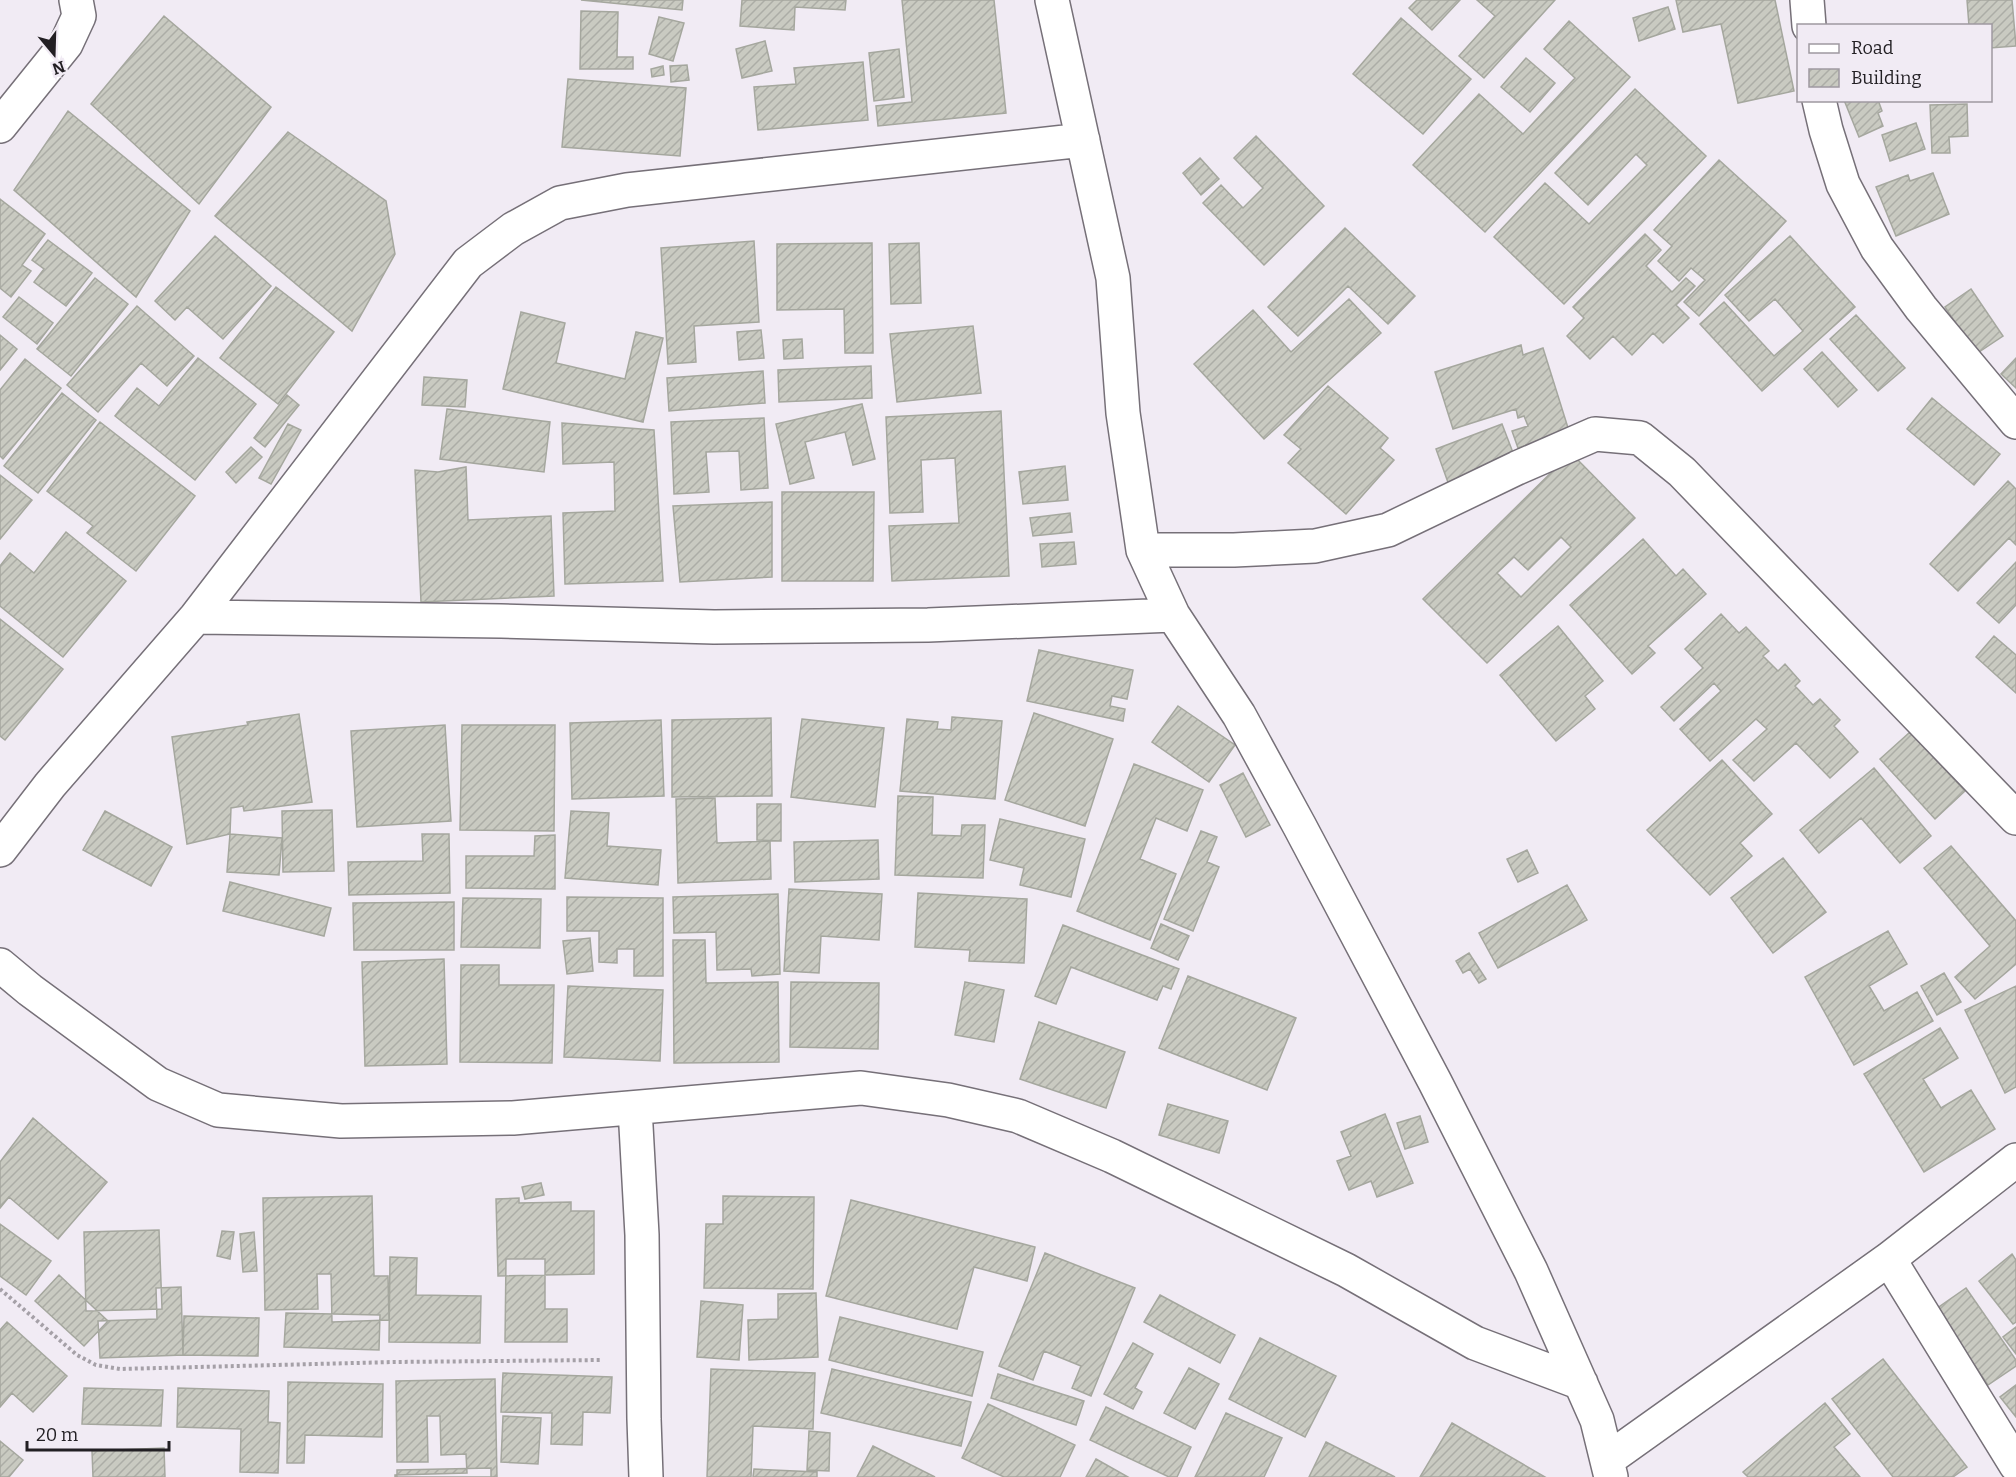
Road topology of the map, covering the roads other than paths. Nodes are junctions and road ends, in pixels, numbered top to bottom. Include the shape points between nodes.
1 (76, 0) edge
2 (1052, 0) edge
3 (1807, 0) edge
4 (1809, 24) edge
5 (1819, 102) edge
6 (0, 126) edge
7 (1083, 140) junction
8 (2016, 422) edge
9 (1143, 550) junction
10 (1173, 615) junction
11 (196, 617) junction
12 (2016, 818) edge
13 (0, 850) edge
14 (0, 965) edge
15 (635, 1108) junction
16 (2016, 1160) edge
17 (1889, 1259) junction
18 (1581, 1383) junction
19 (2016, 1465) edge
20 (1609, 1469) edge
21 (646, 1477) edge

1 - 6 street via 79,16 66,44
2 - 7 street
3 - 4 street
5 - 8 street via 1843,184 1877,248 1921,308
7 - 9 street via 1113,278 1123,412
7 - 11 street via 627,190 560,203 513,229 468,263
9 - 10 street
9 - 12 street via 1315,546 1388,530 1595,434 1640,438 1682,472
10 - 11 street via 928,625 726,627
10 - 18 street via 1239,715 1299,825 1526,1260
11 - 13 street via 50,785
14 - 15 street via 158,1084 218,1110 340,1120 513,1118
15 - 18 street via 861,1088 948,1100 1018,1116 1112,1156 1347,1270 1475,1343
15 - 21 street via 642,1235
16 - 17 street
17 - 19 street
17 - 20 street
18 - 20 street via 1597,1420

